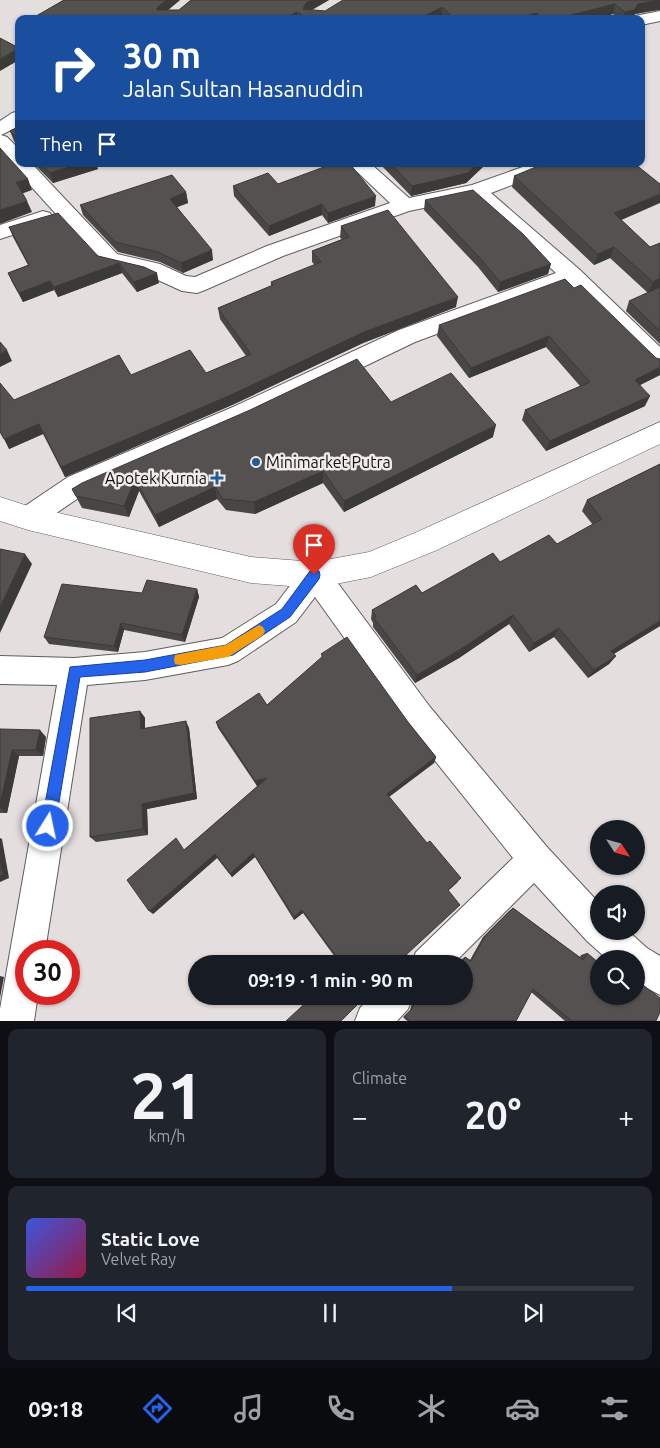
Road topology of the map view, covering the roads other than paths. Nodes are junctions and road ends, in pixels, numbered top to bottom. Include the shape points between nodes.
1 (660, 16) edge
2 (645, 19) edge
3 (15, 120) edge
4 (0, 130) edge
5 (0, 141) edge
6 (15, 158) edge
7 (24, 167) edge
8 (362, 167) edge
9 (541, 167) edge
10 (476, 191) junction
11 (406, 205) junction
12 (65, 210) junction
13 (0, 232) edge
14 (572, 275) junction
15 (660, 360) edge
16 (660, 432) edge
17 (0, 508) edge
18 (28, 518) junction
19 (314, 575) junction
20 (0, 670) edge
21 (74, 672) junction
22 (535, 859) junction
23 (590, 919) edge
24 (30, 940) edge
25 (612, 940) edge
26 (623, 950) edge
27 (437, 955) edge
28 (645, 967) edge
29 (660, 977) edge
30 (18, 1005) edge
31 (387, 1005) edge
32 (16, 1020) edge
33 (373, 1020) edge

1 - 2 street
3 - 4 street
5 - 6 street
7 - 12 street
8 - 11 street
9 - 10 street
10 - 11 street
10 - 14 street
11 - 12 street via 275,251 197,284 182,283 152,269 110,260
12 - 13 street
14 - 15 street
14 - 18 street via 407,336 242,414 76,485
16 - 19 highway via 371,564
17 - 18 highway
18 - 19 highway via 250,570
19 - 21 street via 286,613 228,651 145,666
19 - 22 street via 419,717
20 - 21 street
21 - 24 street
22 - 23 street
22 - 27 street
25 - 26 street
28 - 29 street
30 - 32 street
31 - 33 street

